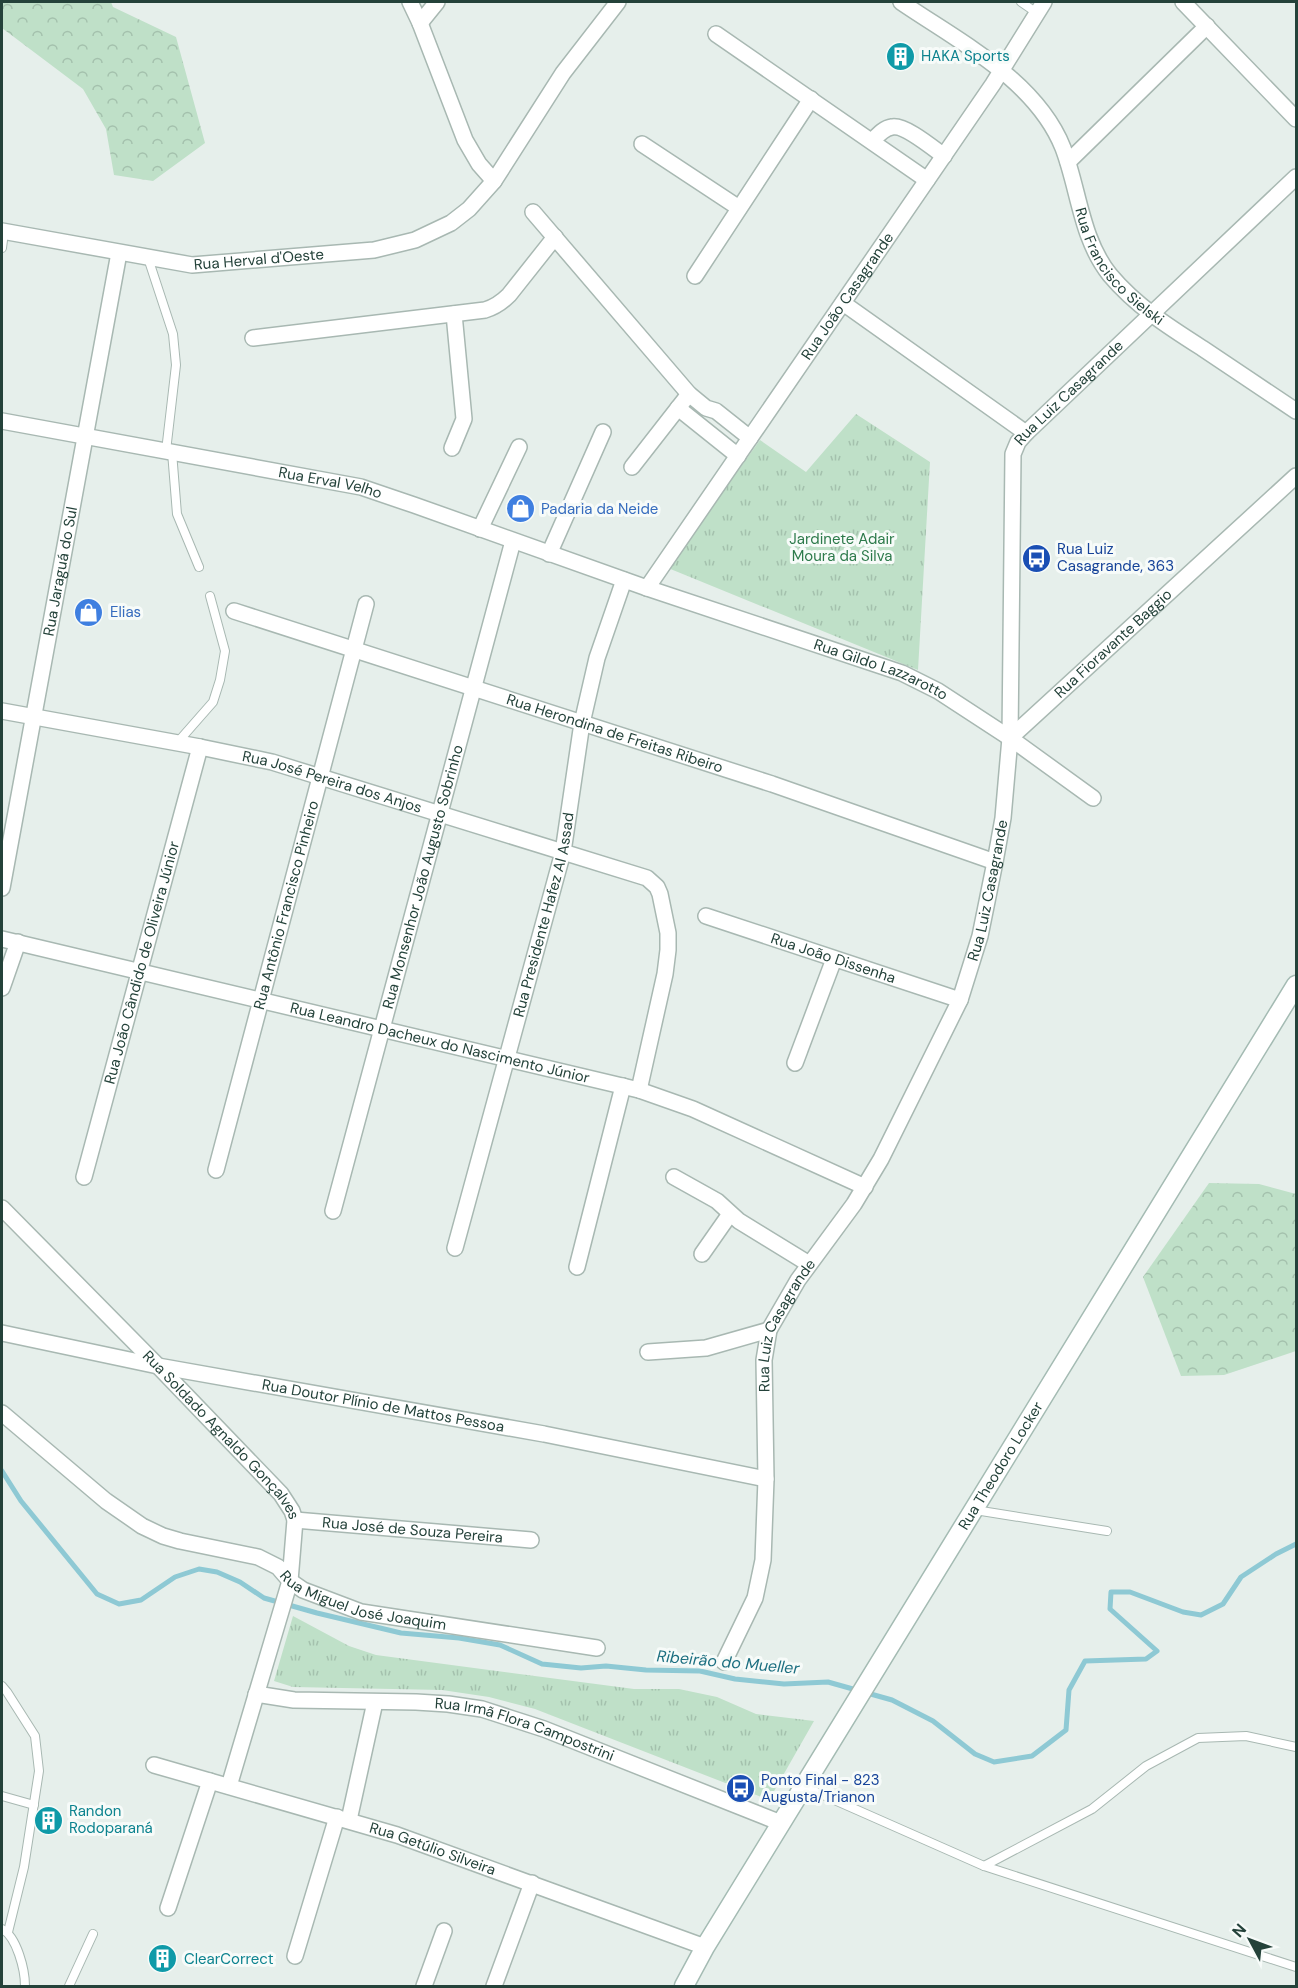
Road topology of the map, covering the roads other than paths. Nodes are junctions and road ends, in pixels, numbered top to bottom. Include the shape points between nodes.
1 (410, 2) edge
2 (437, 2) edge
3 (618, 2) edge
4 (901, 2) edge
5 (1021, 2) edge
6 (1184, 2) edge
7 (1041, 7) edge
8 (420, 23) junction
9 (1207, 26) junction
10 (716, 34) dead end
11 (1002, 70) junction
12 (811, 99) junction
13 (1296, 119) edge
14 (872, 141) junction
15 (642, 144) dead end
16 (944, 156) junction
17 (1068, 162) junction
18 (1296, 177) edge
19 (927, 180) junction
20 (494, 181) junction
21 (739, 208) junction
22 (533, 212) dead end
23 (3, 231) edge
24 (555, 237) junction
25 (2, 248) edge
26 (119, 253) junction
27 (148, 258) junction
28 (695, 276) dead end
29 (843, 303) junction
30 (454, 314) junction
31 (1151, 315) junction
32 (254, 338) dead end
33 (689, 394) junction
34 (678, 408) junction
35 (1296, 411) edge
36 (2, 421) edge
37 (603, 432) dead end
38 (1026, 433) junction
39 (86, 436) junction
40 (750, 438) junction
41 (519, 447) dead end
42 (452, 448) dead end
43 (169, 452) junction
44 (738, 456) junction
45 (633, 467) dead end
46 (1296, 476) edge
47 (480, 529) junction
48 (513, 541) junction
49 (549, 554) junction
50 (199, 567) dead end
51 (624, 580) junction
52 (647, 588) junction
53 (210, 596) dead end
54 (366, 604) dead end
55 (234, 611) dead end
56 (353, 649) junction
57 (473, 688) junction
58 (2, 711) edge
59 (34, 717) junction
60 (582, 723) junction
61 (1010, 738) junction
62 (177, 743) junction
63 (200, 747) junction
64 (320, 777) junction
65 (1093, 798) dead end
66 (440, 814) junction
67 (563, 852) junction
68 (4, 855) edge
69 (995, 862) junction
70 (2, 888) edge
71 (706, 916) dead end
72 (2, 939) edge
73 (18, 942) junction
74 (834, 959) junction
75 (140, 971) junction
76 (1296, 985) edge
77 (2, 988) edge
78 (261, 1000) junction
79 (960, 1000) junction
80 (382, 1029) junction
81 (506, 1059) junction
82 (795, 1063) dead end
83 (623, 1086) junction
84 (639, 1090) junction
85 (216, 1170) dead end
86 (84, 1177) dead end
87 (674, 1177) dead end
88 (866, 1186) junction
89 (2, 1208) edge
90 (333, 1211) dead end
91 (730, 1214) junction
92 (455, 1248) dead end
93 (702, 1254) dead end
94 (809, 1264) junction
95 (577, 1267) dead end
96 (770, 1330) junction
97 (2, 1333) edge
98 (648, 1352) dead end
99 (158, 1366) junction
100 (2, 1413) edge
101 (766, 1479) junction
102 (974, 1510) junction
103 (296, 1521) junction
104 (1107, 1531) dead end
105 (531, 1540) dead end
106 (288, 1588) junction
107 (597, 1648) dead end
108 (724, 1662) dead end
109 (2, 1686) edge
110 (256, 1694) junction
111 (375, 1702) junction
112 (1296, 1747) edge
113 (154, 1765) dead end
114 (210, 1781) junction
115 (229, 1786) junction
116 (803, 1786) junction
117 (2, 1796) edge
118 (34, 1805) junction
119 (343, 1819) junction
120 (781, 1823) junction
121 (984, 1866) junction
122 (532, 1883) junction
123 (168, 1908) dead end
124 (5, 1930) edge
125 (444, 1931) dead end
126 (93, 1934) dead end
127 (705, 1947) junction
128 (295, 1956) dead end
129 (1296, 1967) edge
130 (24, 1986) edge
131 (69, 1986) edge
132 (424, 1986) edge
133 (494, 1986) edge
134 (675, 1986) edge
135 (684, 1986) edge

1 - 8 street
2 - 8 street
3 - 20 street, Rua Herval d'Oeste via 563,73
4 - 11 street, Rua Francisco Sielski
5 - 7 lane
6 - 9 street
7 - 11 street, Rua João Casagrande
8 - 20 street via 465,140
9 - 13 street
9 - 17 street
10 - 12 street
11 - 16 street, Rua João Casagrande
11 - 17 street, Rua Francisco Sielski via 1042,113
12 - 14 street
12 - 21 street
14 - 16 street via 896,126
14 - 19 street
15 - 21 street
16 - 19 street, Rua João Casagrande
17 - 31 street, Rua Francisco Sielski via 1099,259
18 - 31 street, Rua Luiz Casagrande
19 - 29 street, Rua João Casagrande
20 - 27 street, Rua Herval d'Oeste via 452,223 393,247 205,265
21 - 28 street
22 - 24 street
23 - 25 lane
23 - 26 street, Rua Herval d'Oeste
24 - 30 street via 501,303 485,310
24 - 33 street
26 - 27 street, Rua Herval d'Oeste
26 - 39 street, Rua Jaraguá do Sul
27 - 43 lane via 172,334 176,365
29 - 38 street
29 - 40 street, Rua João Casagrande
30 - 32 street
30 - 42 street via 464,419
31 - 35 street, Rua Francisco Sielski
31 - 38 street, Rua Luiz Casagrande
33 - 34 street
33 - 40 street
34 - 44 street
34 - 45 street
36 - 39 street, Rua Erval Velho
37 - 49 street
38 - 61 street, Rua Luiz Casagrande via 1015,448 1012,466
39 - 43 street, Rua Erval Velho
39 - 59 street, Rua Jaraguá do Sul
40 - 44 street, Rua João Casagrande
41 - 47 street
43 - 47 street, Rua Erval Velho via 361,487
43 - 50 lane via 177,514
44 - 52 street, Rua João Casagrande
46 - 61 street, Rua Fioravante Baggio
47 - 48 street, Rua Erval Velho
48 - 49 street, Rua Erval Velho
48 - 57 street, Rua Monsenhor João Augusto Sobrinho
49 - 51 street, Rua Erval Velho
51 - 52 street, Rua Erval Velho
51 - 60 street, Rua Presidente Hafez Al Assad via 597,658
52 - 61 street, Rua Gildo Lazzarotto via 915,678
53 - 62 lane via 225,651 220,680 213,702
54 - 56 street, Rua Antônio Francisco Pinheiro
55 - 56 street, Rua Herondina de Freitas Ribeiro
56 - 57 street, Rua Herondina de Freitas Ribeiro
56 - 64 street, Rua Antônio Francisco Pinheiro
57 - 60 street, Rua Herondina de Freitas Ribeiro
57 - 66 street, Rua Monsenhor João Augusto Sobrinho
58 - 59 street, Rua José Pereira dos Anjos
59 - 62 street, Rua José Pereira dos Anjos
59 - 68 street, Rua Jaraguá do Sul
60 - 67 street, Rua Presidente Hafez Al Assad
60 - 69 street, Rua Herondina de Freitas Ribeiro
61 - 65 street, Rua Gildo Lazzarotto
61 - 69 street, Rua Luiz Casagrande
62 - 63 street, Rua José Pereira dos Anjos
63 - 64 street, Rua José Pereira dos Anjos
63 - 75 street, Rua João Cândido de Oliveira Júnior
64 - 66 street, Rua José Pereira dos Anjos
64 - 78 street, Rua Antônio Francisco Pinheiro
66 - 67 street, Rua José Pereira dos Anjos
66 - 80 street, Rua Monsenhor João Augusto Sobrinho
67 - 81 street, Rua Presidente Hafez Al Assad
67 - 84 street, Rua José Pereira dos Anjos via 647,878 657,887 662,902 668,950
68 - 70 street, Rua Jaraguá do Sul
69 - 79 street, Rua Luiz Casagrande via 980,936
71 - 74 street, Rua João Dissenha
72 - 73 street, Rua Leandro Dacheux do Nascimento Júnior
73 - 75 street, Rua Leandro Dacheux do Nascimento Júnior
73 - 77 street
74 - 79 street, Rua João Dissenha
74 - 82 street
75 - 78 street, Rua Leandro Dacheux do Nascimento Júnior
75 - 86 street, Rua João Cândido de Oliveira Júnior
76 - 102 main road, Rua Theodoro Locker
78 - 80 street, Rua Leandro Dacheux do Nascimento Júnior
78 - 85 street, Rua Antônio Francisco Pinheiro
79 - 88 street, Rua Luiz Casagrande
80 - 81 street, Rua Leandro Dacheux do Nascimento Júnior
80 - 90 street, Rua Monsenhor João Augusto Sobrinho
81 - 83 street, Rua Leandro Dacheux do Nascimento Júnior
81 - 92 street, Rua Presidente Hafez Al Assad
83 - 84 street, Rua Leandro Dacheux do Nascimento Júnior
83 - 95 street
84 - 88 street, Rua Leandro Dacheux do Nascimento Júnior via 693,1108
87 - 91 street via 717,1201
88 - 94 street, Rua Luiz Casagrande
89 - 99 street, Rua Soldado Agnaldo Gonçalves
91 - 93 street
91 - 94 street
94 - 96 street, Rua Luiz Casagrande
96 - 98 street via 706,1348
96 - 101 street, Rua Luiz Casagrande via 764,1360
97 - 99 street, Rua Doutor Plínio de Mattos Pessoa
99 - 101 street, Rua Doutor Plínio de Mattos Pessoa via 544,1434
99 - 103 street, Rua Soldado Agnaldo Gonçalves via 281,1494
100 - 106 street, Rua Miguel José Joaquim via 141,1526 180,1541 258,1557 278,1567
101 - 108 street, Rua Luiz Casagrande via 760,1579
102 - 104 lane
102 - 116 main road, Rua Theodoro Locker
103 - 105 street, Rua José de Souza Pereira
103 - 106 street, Rua Soldado Agnaldo Gonçalves
106 - 107 street, Rua Miguel José Joaquim via 362,1612
106 - 110 street, Rua Soldado Agnaldo Gonçalves
109 - 118 lane via 35,1736 39,1771
110 - 111 street, Rua Irmã Flora Campostrini via 294,1700
110 - 115 street, Rua Soldado Agnaldo Gonçalves
111 - 119 street
111 - 120 street, Rua Irmã Flora Campostrini via 448,1704 513,1718
112 - 121 lane via 1245,1736 1198,1738 1146,1766 1092,1809
113 - 114 street, Rua Getúlio Silveira
114 - 115 street, Rua Getúlio Silveira
114 - 123 street
115 - 119 street, Rua Getúlio Silveira
116 - 120 main road, Rua Theodoro Locker
116 - 121 lane
117 - 118 lane
118 - 124 lane via 24,1867
119 - 122 street, Rua Getúlio Silveira
119 - 128 street
120 - 127 main road, Rua Theodoro Locker
121 - 129 lane
122 - 127 street, Rua Getúlio Silveira
122 - 133 street
124 - 130 lane via 23,1964
125 - 132 street
126 - 131 lane
127 - 134 main road, Rua Theodoro Locker
127 - 135 main road, Rua Theodoro Locker

